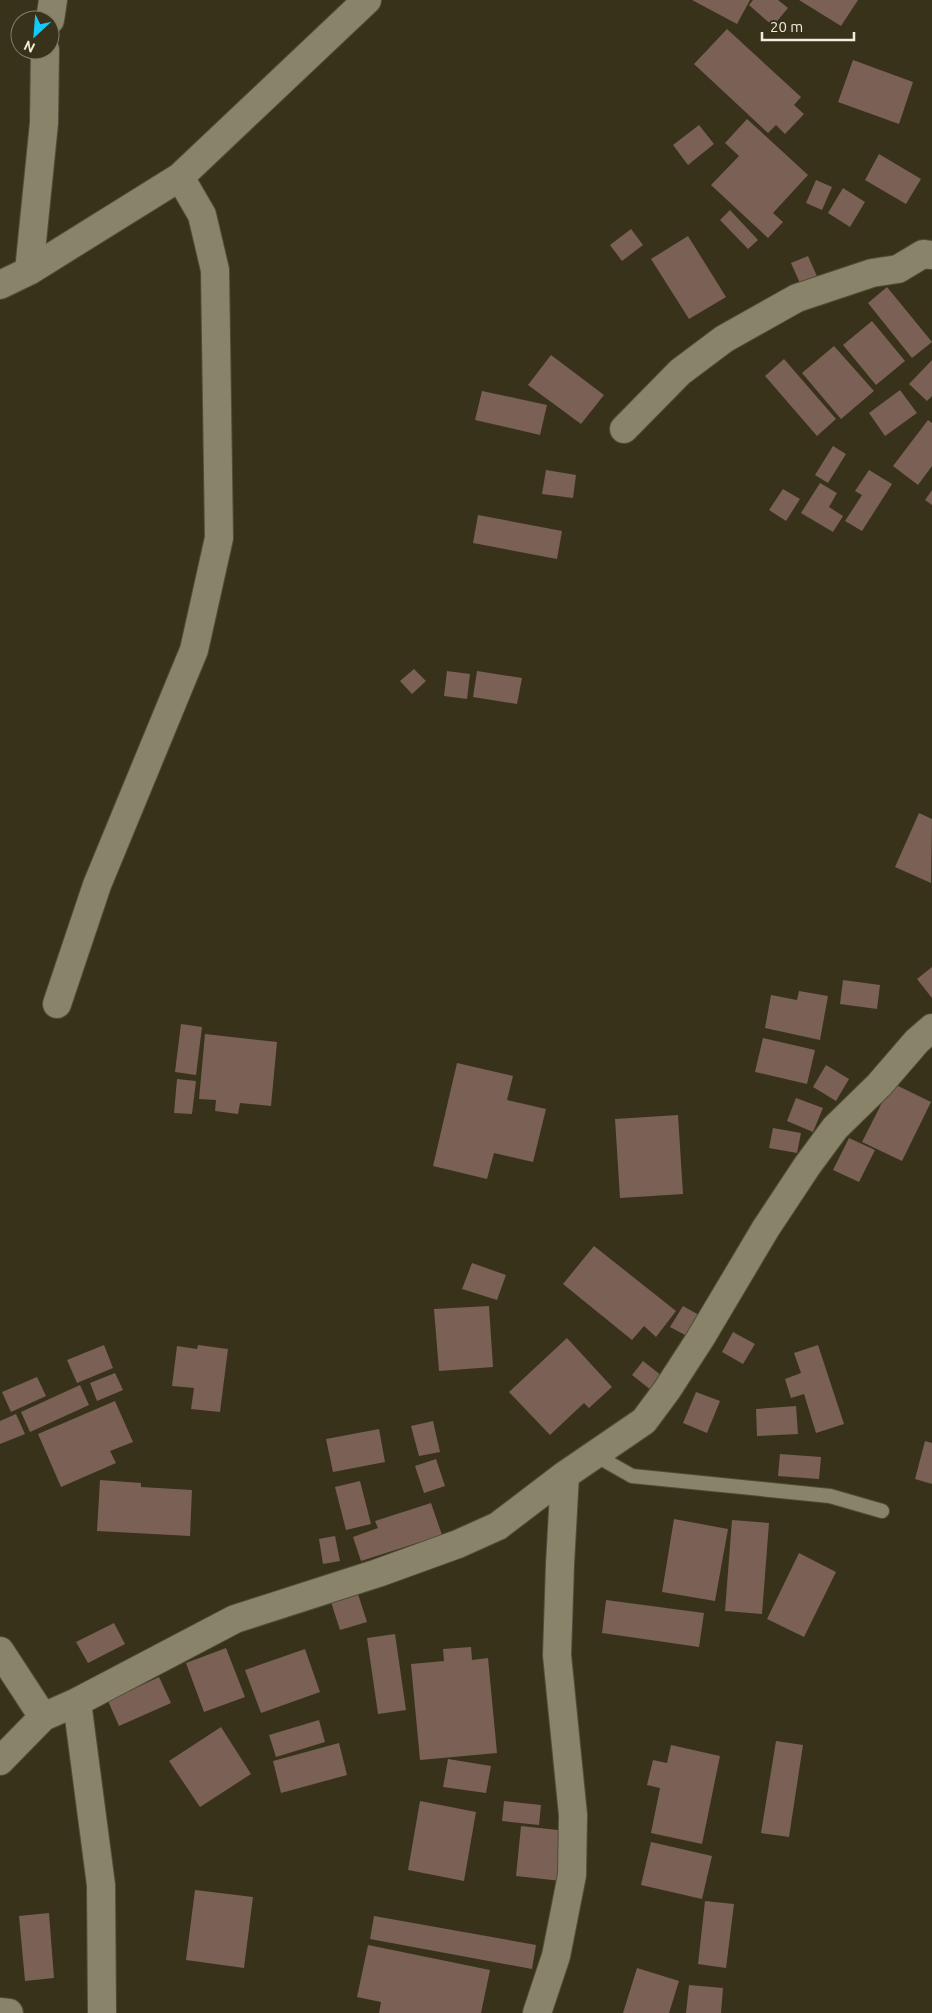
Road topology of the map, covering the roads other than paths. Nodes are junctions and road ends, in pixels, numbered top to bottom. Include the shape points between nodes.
1 (367, 0) edge
2 (45, 60) edge
3 (180, 178) junction
4 (929, 256) edge
5 (29, 271) junction
6 (0, 285) edge
7 (624, 429) dead end
8 (58, 1004) dead end
9 (932, 1028) edge
10 (595, 1455) junction
11 (565, 1475) junction
12 (882, 1511) dead end
13 (0, 1651) edge
14 (77, 1702) junction
15 (43, 1717) junction
16 (0, 1761) edge
17 (0, 2012) edge
18 (9, 2013) edge
19 (102, 2013) edge
20 (537, 2013) edge

1 - 3 street
2 - 5 street via 44,123
3 - 5 street
3 - 8 street via 202,215 215,270 219,538 194,650 97,885
4 - 7 street via 898,269 872,273 797,298 724,339 680,372
5 - 6 street
9 - 10 street via 835,1128 812,1158 682,1368 644,1421
10 - 11 street
10 - 12 lane via 632,1476 830,1496
11 - 14 street via 498,1526 378,1574 235,1619
11 - 20 street via 558,1655 574,1815 572,1874 556,1956
13 - 15 street
14 - 15 street
14 - 19 street via 101,1885
15 - 16 street
17 - 18 street

